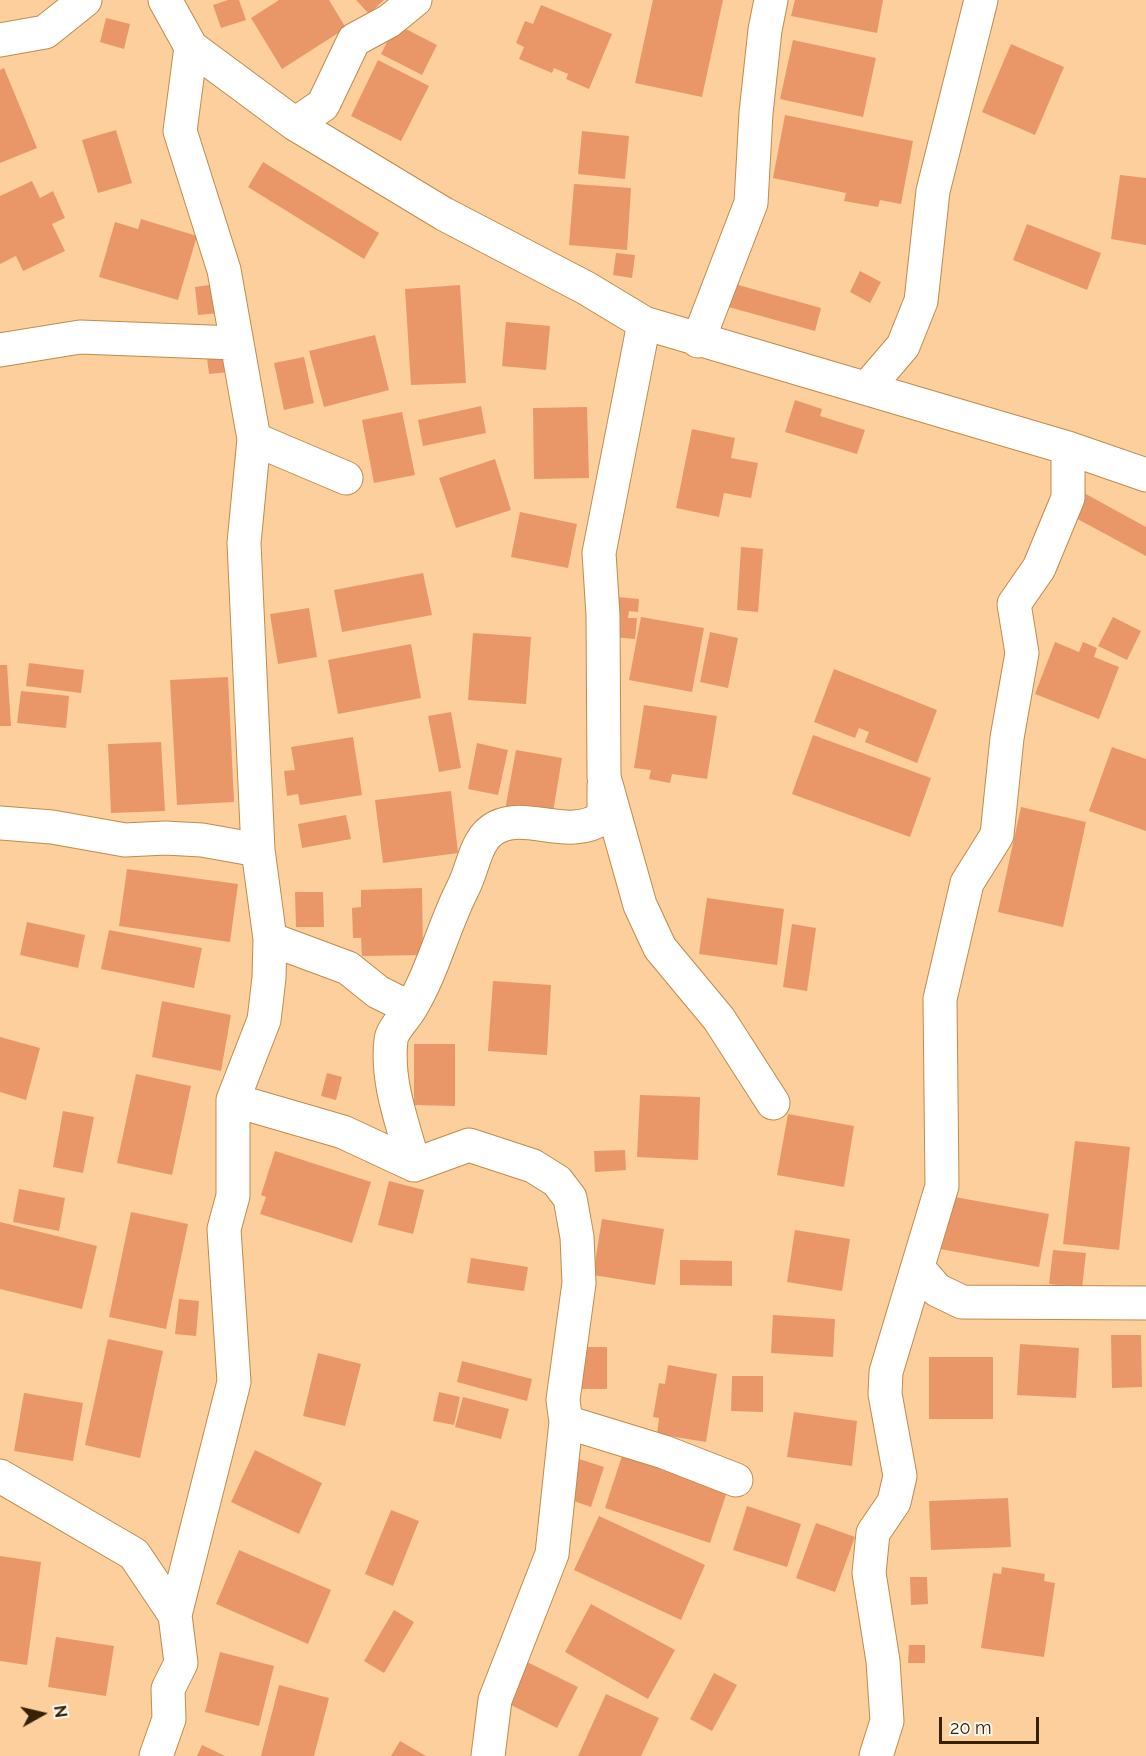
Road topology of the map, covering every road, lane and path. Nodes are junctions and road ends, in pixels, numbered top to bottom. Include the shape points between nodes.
1 (85, 0) edge
2 (165, 0) edge
3 (415, 0) edge
4 (771, 0) edge
5 (981, 0) edge
6 (0, 39) edge
7 (191, 47) junction
8 (295, 124) junction
9 (644, 323) junction
10 (698, 340) junction
11 (236, 343) junction
12 (0, 350) edge
13 (867, 388) junction
14 (254, 439) junction
15 (1068, 448) junction
16 (1146, 475) edge
17 (346, 478) dead end
18 (604, 777) junction
19 (0, 824) edge
20 (258, 850) junction
21 (270, 939) junction
22 (411, 1008) junction
23 (233, 1100) junction
24 (773, 1103) dead end
25 (414, 1165) junction
26 (919, 1269) junction
27 (1146, 1303) edge
28 (566, 1422) junction
29 (0, 1476) edge
30 (736, 1480) dead end
31 (175, 1615) junction
32 (156, 1756) edge
33 (488, 1756) edge
34 (876, 1756) edge

1 - 6 street via 45,32
2 - 7 street
3 - 8 street via 389,21 354,40 323,105
4 - 10 street via 756,113 751,203
5 - 13 street via 933,191 921,301 903,346
7 - 8 street
7 - 11 street via 180,132 224,270
8 - 9 street via 444,214
9 - 10 street
9 - 18 street via 599,554
10 - 13 street
11 - 12 street via 80,337
11 - 14 street
13 - 15 street
14 - 17 street
14 - 20 street via 244,543
15 - 16 street
15 - 26 street via 1068,498 1039,568 1014,604 1022,653 1007,738 998,835 967,883 940,999 942,1186
18 - 22 street via 604,817 595,823 576,827 512,822 482,838
18 - 24 street via 640,905 660,948 718,1019
19 - 20 street via 52,827 125,840 202,840
20 - 21 street
21 - 22 street via 348,968 378,992
21 - 23 street via 264,1020
22 - 25 street via 391,1037 389,1073
23 - 25 street via 343,1132
23 - 31 street via 232,1196 224,1229 234,1382
25 - 28 street via 469,1145 533,1166 557,1181 570,1198 579,1283 563,1400
26 - 27 street via 937,1290 962,1302
26 - 34 street via 886,1372 885,1394 900,1476 894,1502 873,1533 869,1573 883,1661 887,1721
28 - 30 street via 664,1452
28 - 33 street via 552,1554 495,1700
29 - 31 street via 134,1554
31 - 32 street via 181,1663 168,1689 169,1719

